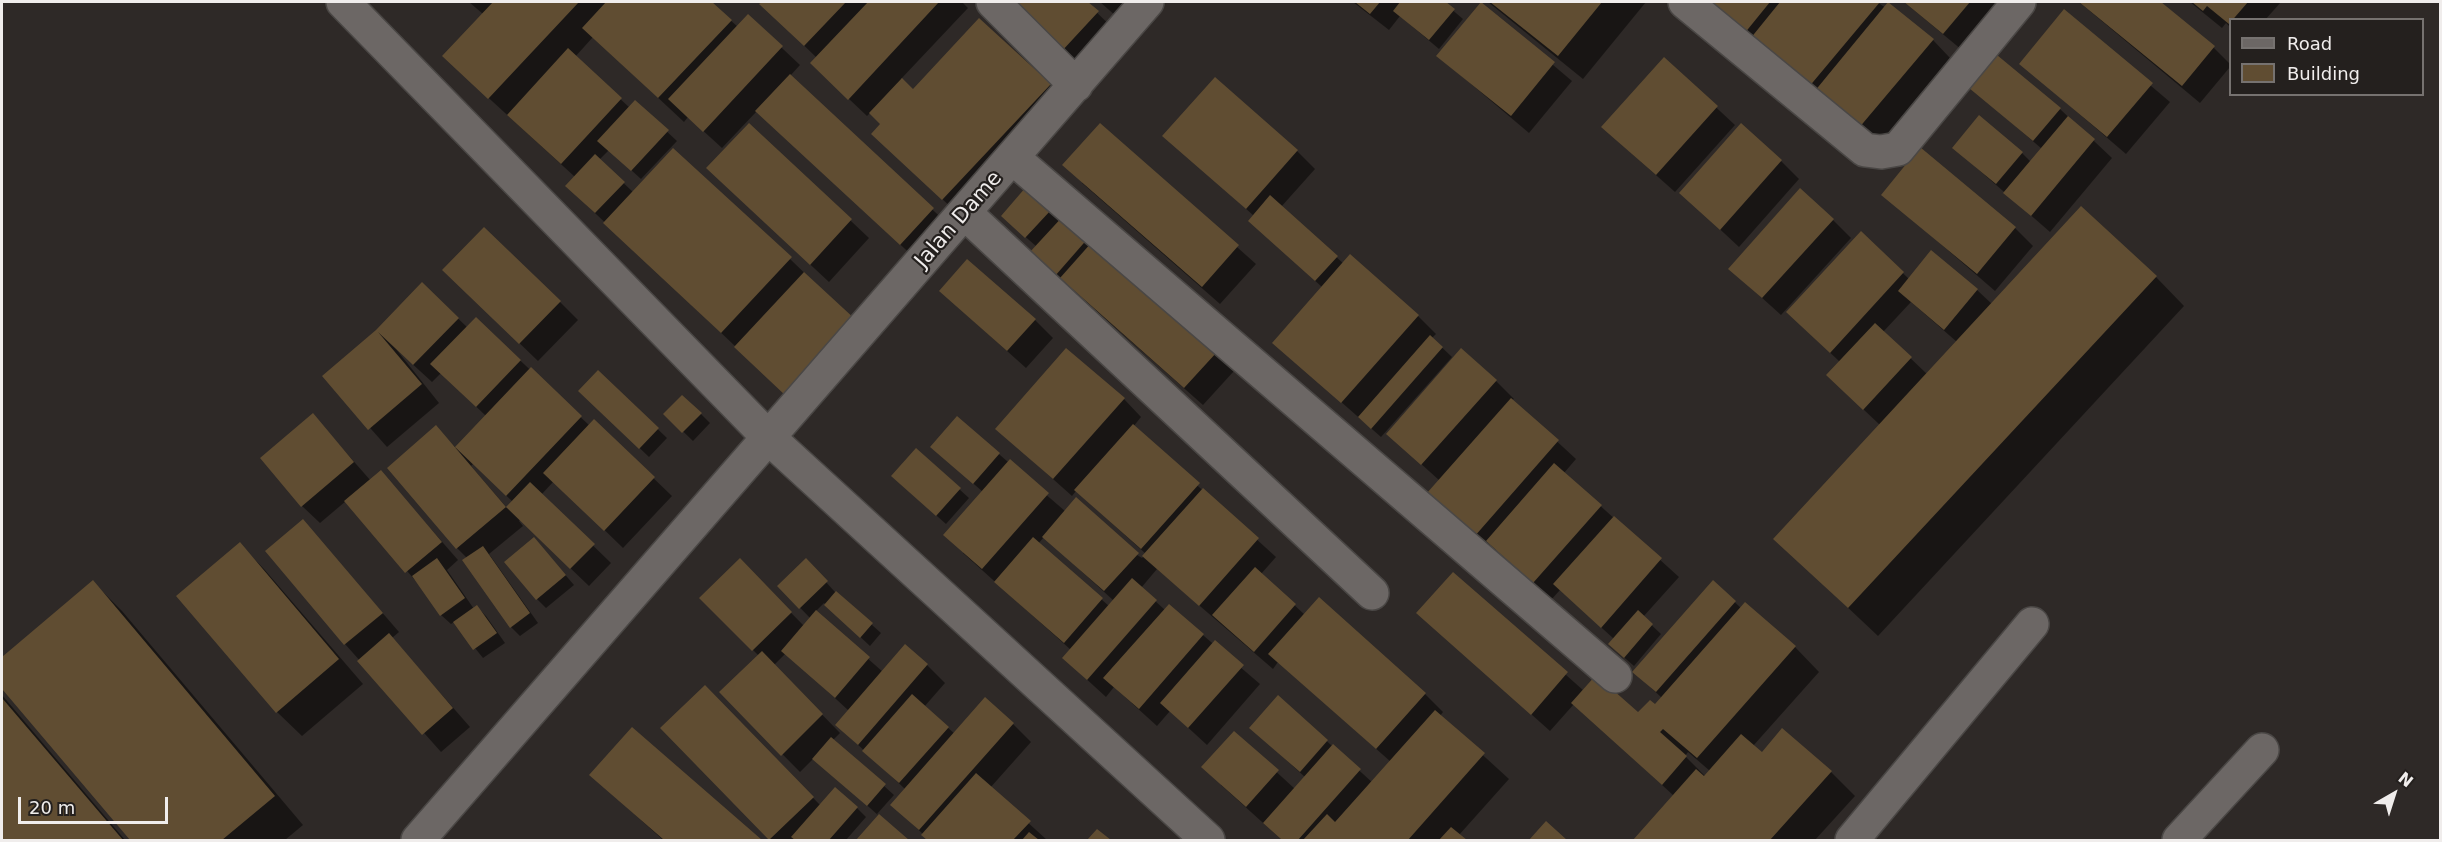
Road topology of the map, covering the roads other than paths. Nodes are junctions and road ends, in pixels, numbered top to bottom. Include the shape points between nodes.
1 (343, 2) edge
2 (993, 2) edge
3 (1147, 2) edge
4 (1685, 2) edge
5 (2019, 2) edge
6 (1076, 85) junction
7 (1013, 158) junction
8 (965, 213) junction
9 (769, 438) junction
10 (1372, 593) dead end
11 (2032, 624) dead end
12 (1614, 676) dead end
13 (2262, 750) dead end
14 (428, 837) edge
15 (1208, 840) edge
16 (1852, 840) edge
17 (2180, 840) edge

1 - 9 street
2 - 6 street
3 - 6 street, Jalan Dame
4 - 5 street via 1865,150 1881,152 1898,149
6 - 7 street, Jalan Dame
7 - 8 street, Jalan Dame
7 - 12 street
8 - 9 street, Jalan Dame
8 - 10 street
9 - 14 street, Jalan Dame
9 - 15 street
11 - 16 street
13 - 17 street

